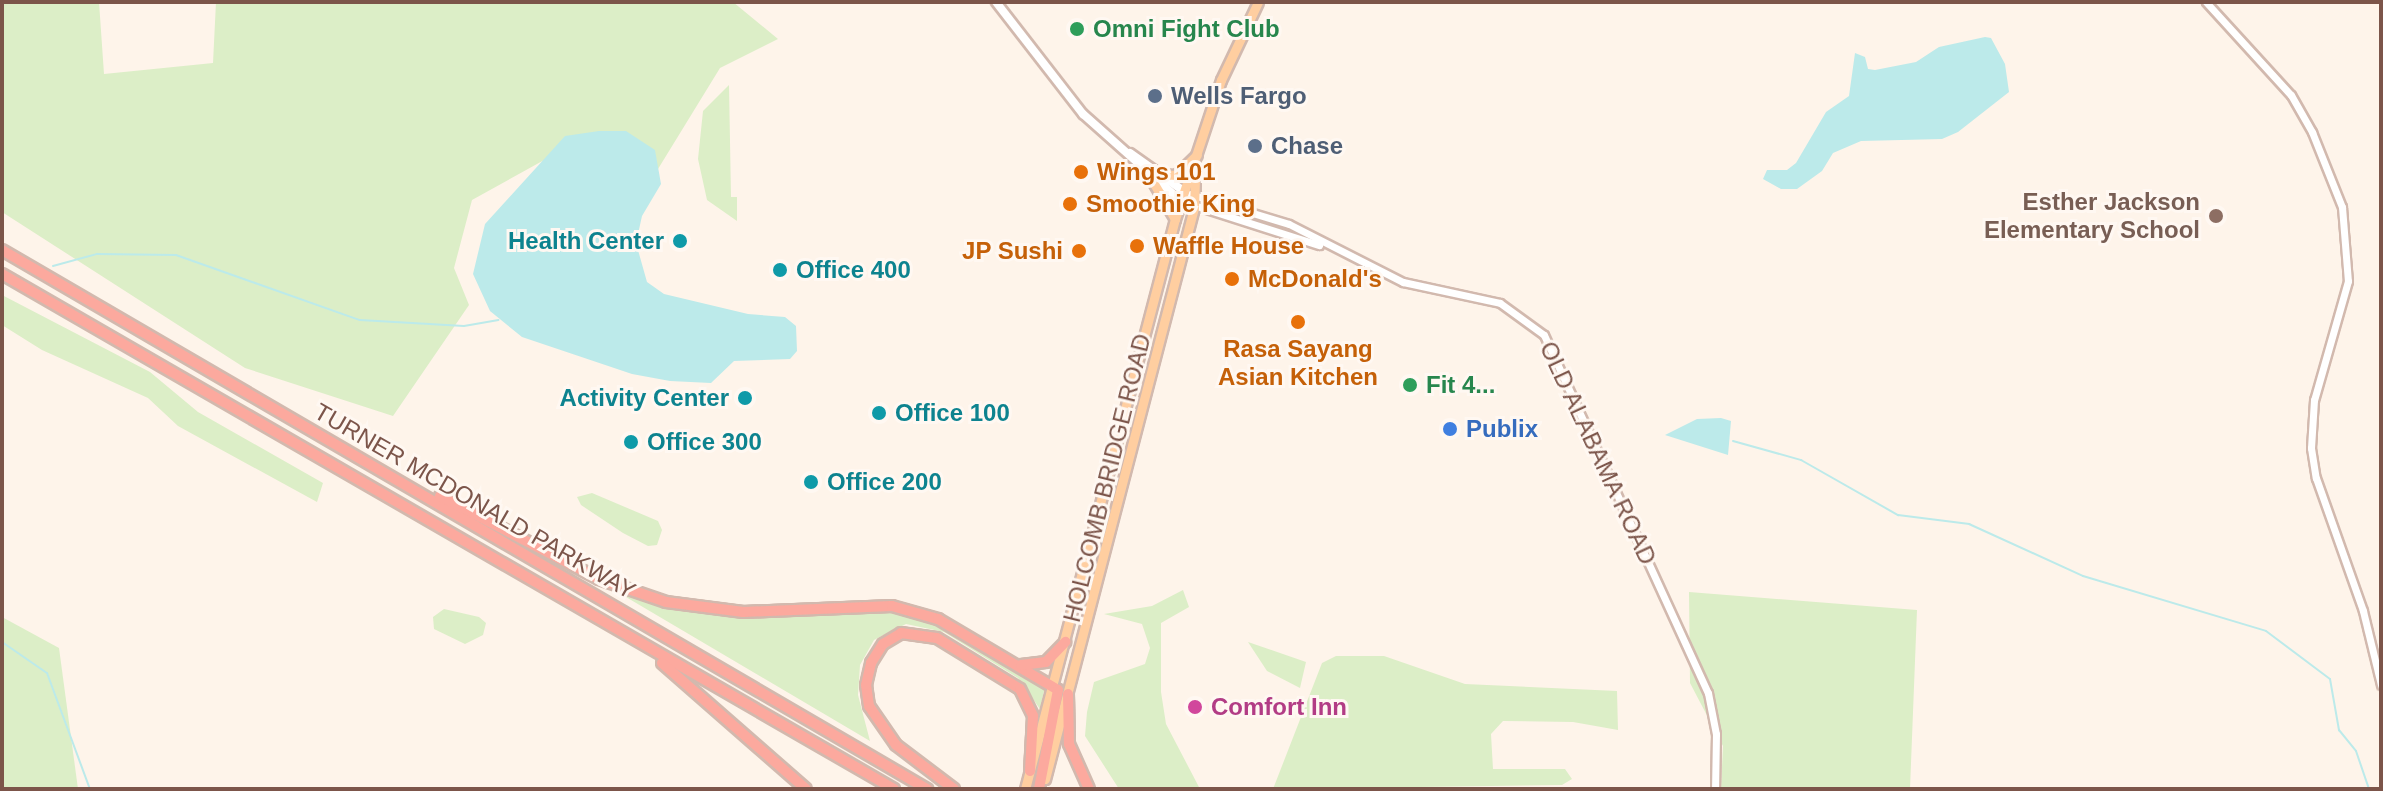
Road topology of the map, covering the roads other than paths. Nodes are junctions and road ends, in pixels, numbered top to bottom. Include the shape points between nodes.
1 (1258, 2) edge
2 (2206, 2) edge
3 (999, 5) edge
4 (1199, 152) junction
5 (1195, 170) junction
6 (1153, 175) junction
7 (1183, 196) junction
8 (1196, 197) junction
9 (1194, 208) junction
10 (1175, 219) junction
11 (2, 250) edge
12 (1332, 250) junction
13 (2, 274) edge
14 (332, 440) junction
15 (636, 641) junction
16 (1065, 642) junction
17 (1012, 662) junction
18 (2381, 685) edge
19 (1053, 686) junction
20 (1068, 694) junction
21 (1030, 771) junction
22 (806, 789) edge
23 (894, 789) edge
24 (927, 789) edge
25 (954, 789) edge
26 (1025, 789) edge
27 (1041, 789) edge
28 (1089, 789) edge
29 (1715, 789) edge

1 - 4 main road, HOLCOMB BRIDGE ROAD via 1221,80
2 - 18 street via 2291,95 2342,207 2348,281 2314,400 2311,448
3 - 6 main road, OLD ALABAMA ROAD via 1074,104
4 - 5 main road, HOLCOMB BRIDGE ROAD
4 - 6 main road via 1176,175
5 - 7 main road, HOLCOMB BRIDGE ROAD
5 - 8 main road, HOLCOMB BRIDGE ROAD
6 - 7 main road, OLD ALABAMA ROAD
6 - 10 main road
7 - 8 street, OLD ALABAMA ROAD
7 - 9 street, OLD ALABAMA ROAD
7 - 10 main road, HOLCOMB BRIDGE ROAD
8 - 9 main road, HOLCOMB BRIDGE ROAD
8 - 12 street, OLD ALABAMA ROAD via 1289,224
9 - 12 street, OLD ALABAMA ROAD
9 - 20 main road, HOLCOMB BRIDGE ROAD
10 - 16 main road, HOLCOMB BRIDGE ROAD
11 - 14 highway, TURNER MCDONALD PARKWAY
12 - 29 street, OLD ALABAMA ROAD via 1403,282 1500,303 1544,335 1708,693 1716,734
13 - 15 highway, TURNER MCDONALD PARKWAY
14 - 17 highway via 634,593 727,611 892,606 938,619
14 - 24 highway, TURNER MCDONALD PARKWAY
15 - 22 highway via 715,704
15 - 23 highway, TURNER MCDONALD PARKWAY
16 - 17 highway via 1040,665
16 - 19 main road, HOLCOMB BRIDGE ROAD
17 - 19 highway
19 - 21 main road, HOLCOMB BRIDGE ROAD
19 - 27 highway via 1059,698
20 - 27 main road, HOLCOMB BRIDGE ROAD
20 - 28 highway via 1069,744
21 - 25 highway via 1033,719 1022,691 937,638 901,633 873,658 868,701 891,740
21 - 26 main road, HOLCOMB BRIDGE ROAD

